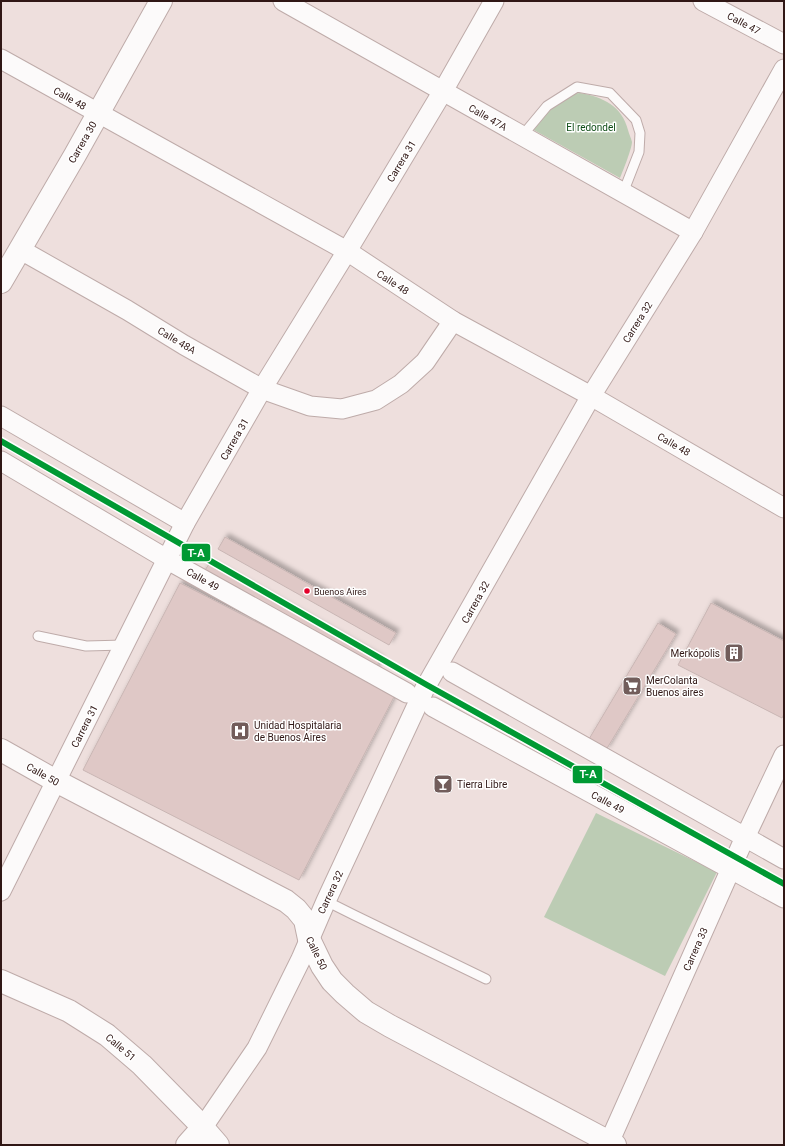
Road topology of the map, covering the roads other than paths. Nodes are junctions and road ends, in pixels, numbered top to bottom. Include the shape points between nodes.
1 (161, 1) edge
2 (283, 1) edge
3 (494, 1) edge
4 (703, 1) edge
5 (784, 44) edge
6 (1, 59) edge
7 (784, 69) edge
8 (443, 91) junction
9 (98, 114) junction
10 (522, 136) junction
11 (623, 193) junction
12 (693, 232) junction
13 (21, 250) junction
14 (347, 251) junction
15 (1, 282) edge
16 (453, 321) junction
17 (262, 389) junction
18 (591, 396) junction
19 (1, 416) edge
20 (1, 461) edge
21 (784, 508) edge
22 (185, 522) junction
23 (167, 559) junction
24 (38, 636) dead end
25 (124, 645) junction
26 (452, 672) dead end
27 (406, 693) dead end
28 (433, 706) dead end
29 (1, 750) edge
30 (784, 755) edge
31 (56, 781) junction
32 (745, 837) junction
33 (784, 859) edge
34 (731, 868) junction
35 (1, 892) edge
36 (784, 898) edge
37 (326, 901) junction
38 (309, 939) junction
39 (486, 979) dead end
40 (1, 981) edge
41 (203, 1127) junction
42 (611, 1144) edge
43 (187, 1145) edge
44 (218, 1145) edge

1 - 9 main road, Carrera 30
2 - 8 street, Calle 47A
3 - 8 street, Carrera 31
4 - 5 street, Calle 47
6 - 9 street, Calle 48
7 - 12 street, Carrera 32
8 - 10 street, Calle 47A
8 - 14 street, Carrera 31
9 - 13 main road, Carrera 30
9 - 14 street, Calle 48
10 - 11 street, Calle 47A
10 - 11 lane via 547,106 578,87 610,93 636,120 640,133 639,152
11 - 12 street, Calle 47A
12 - 18 street, Carrera 32
13 - 15 main road, Carrera 30
13 - 17 street, Calle 48A
14 - 16 street, Calle 48
14 - 17 street, Carrera 31
16 - 17 street, Calle 48A via 426,362 401,384 376,400 342,408 310,406
16 - 18 street, Calle 48
17 - 22 street, Carrera 31
18 - 21 street, Calle 48
18 - 37 street, Carrera 32 via 426,688
19 - 22 street
20 - 23 street, Calle 49
22 - 23 street, Carrera 31
23 - 25 street, Carrera 31
23 - 27 street, Calle 49
24 - 25 lane via 86,646
25 - 31 street, Carrera 31
26 - 32 street
28 - 34 street, Calle 49
29 - 31 main road, Calle 50
30 - 32 street, Carrera 33
31 - 35 street, Carrera 31
31 - 38 main road, Calle 50 via 286,901 305,920
32 - 33 street
32 - 34 street, Carrera 33
34 - 36 street, Calle 49
34 - 42 street, Carrera 33
37 - 38 street, Carrera 32
37 - 39 lane
38 - 41 street, Carrera 32 via 257,1048
38 - 42 main road, Calle 50 via 332,981 366,1012
40 - 41 main road, Calle 51 via 69,1012 107,1035 142,1065
41 - 43 main road, Carrera 32
41 - 44 main road, Calle 51

